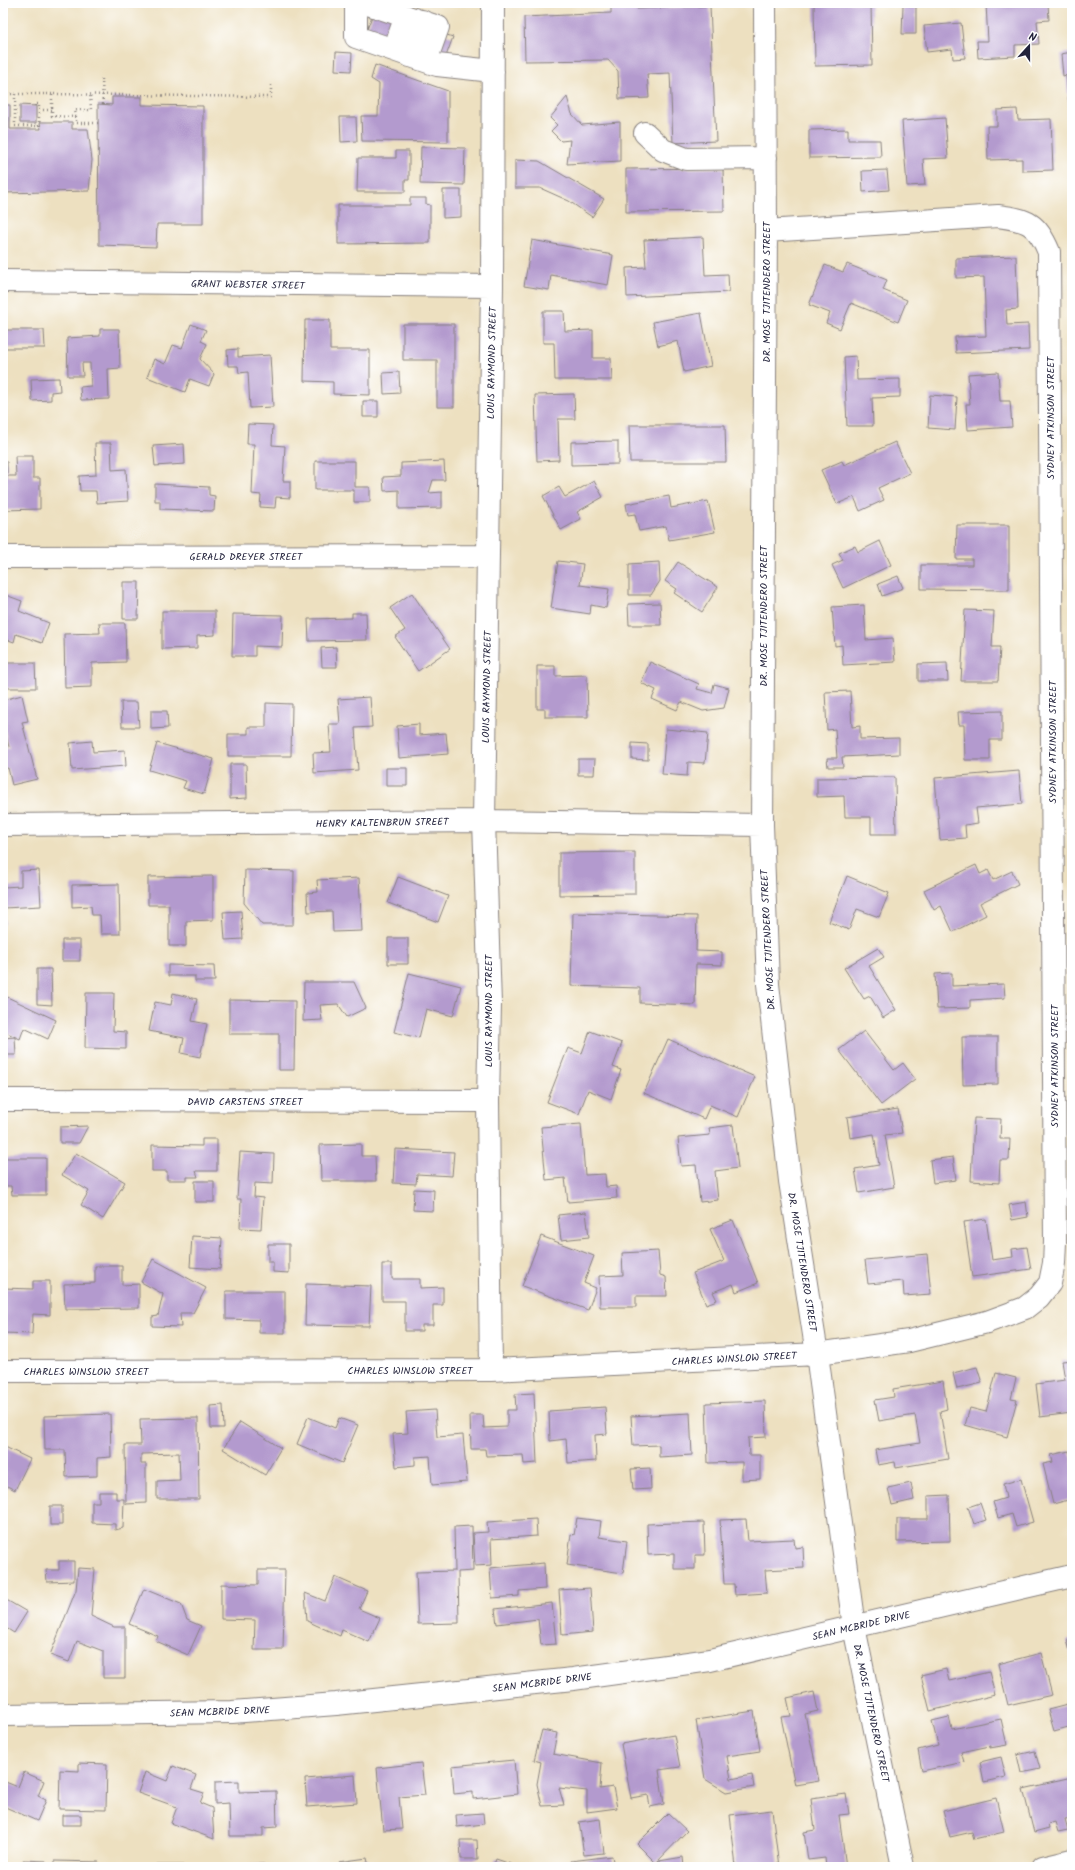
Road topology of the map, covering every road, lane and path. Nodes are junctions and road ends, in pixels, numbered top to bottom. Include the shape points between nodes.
1 (356, 3) edge
2 (365, 3) edge
3 (493, 3) edge
4 (765, 3) edge
5 (415, 19) junction
6 (410, 55) junction
7 (493, 71) junction
8 (102, 79) dead end
9 (271, 82) dead end
10 (3, 94) edge
11 (15, 94) junction
12 (52, 94) junction
13 (90, 94) junction
14 (103, 94) junction
15 (103, 104) dead end
16 (34, 106) dead end
17 (39, 110) junction
18 (52, 110) junction
19 (76, 117) junction
20 (98, 123) dead end
21 (645, 133) dead end
22 (766, 158) junction
23 (766, 231) junction
24 (3, 281) edge
25 (492, 286) junction
26 (488, 556) junction
27 (3, 557) edge
28 (484, 821) junction
29 (3, 825) edge
30 (762, 825) junction
31 (3, 1100) edge
32 (488, 1101) junction
33 (816, 1354) junction
34 (491, 1370) junction
35 (3, 1371) edge
36 (1072, 1576) edge
37 (854, 1627) junction
38 (3, 1715) edge
39 (1072, 1860) edge
40 (903, 1867) edge
41 (1043, 1867) edge

1 - 6 street via 356,38
2 - 5 street
3 - 7 street, LOUIS RAYMOND STREET
4 - 22 street, DR. MOSE TJITENDERO STREET
5 - 6 street
5 - 6 street
5 - 6 street via 452,32
6 - 7 street
7 - 25 street, LOUIS RAYMOND STREET
8 - 14 path
9 - 14 path via 271,96
10 - 11 path
11 - 12 path
11 - 17 path via 15,126 39,126
12 - 13 path
12 - 18 path
13 - 14 path
13 - 19 path via 91,110 75,110
14 - 15 path
16 - 17 path via 39,104
17 - 18 path
18 - 19 path via 52,116
19 - 20 path via 76,123
21 - 22 street via 663,150 686,159
22 - 23 street, DR. MOSE TJITENDERO STREET
23 - 30 street, DR. MOSE TJITENDERO STREET
23 - 33 street, SYDNEY ATKINSON STREET via 998,216 1034,226 1043,237 1049,252 1054,1263 1050,1283 1039,1297 1025,1308 987,1322 909,1341
24 - 25 street, GRANT WEBSTER STREET
25 - 26 street, LOUIS RAYMOND STREET
26 - 27 street, GERALD DREYER STREET
26 - 28 street, LOUIS RAYMOND STREET
28 - 29 street, HENRY KALTENBRUN STREET
28 - 30 street, HENRY KALTENBRUN STREET
28 - 32 street, LOUIS RAYMOND STREET via 490,1004
30 - 33 street, DR. MOSE TJITENDERO STREET via 768,984 790,1181
31 - 32 street, DAVID CARSTENS STREET
32 - 34 street, LOUIS RAYMOND STREET
33 - 34 street, CHARLES WINSLOW STREET
33 - 37 street, DR. MOSE TJITENDERO STREET
34 - 35 street, CHARLES WINSLOW STREET
36 - 37 street, SEAN MCBRIDE DRIVE
37 - 38 street, SEAN MCBRIDE DRIVE via 710,1660 574,1679 437,1694 232,1712
37 - 40 street, DR. MOSE TJITENDERO STREET
39 - 41 street

